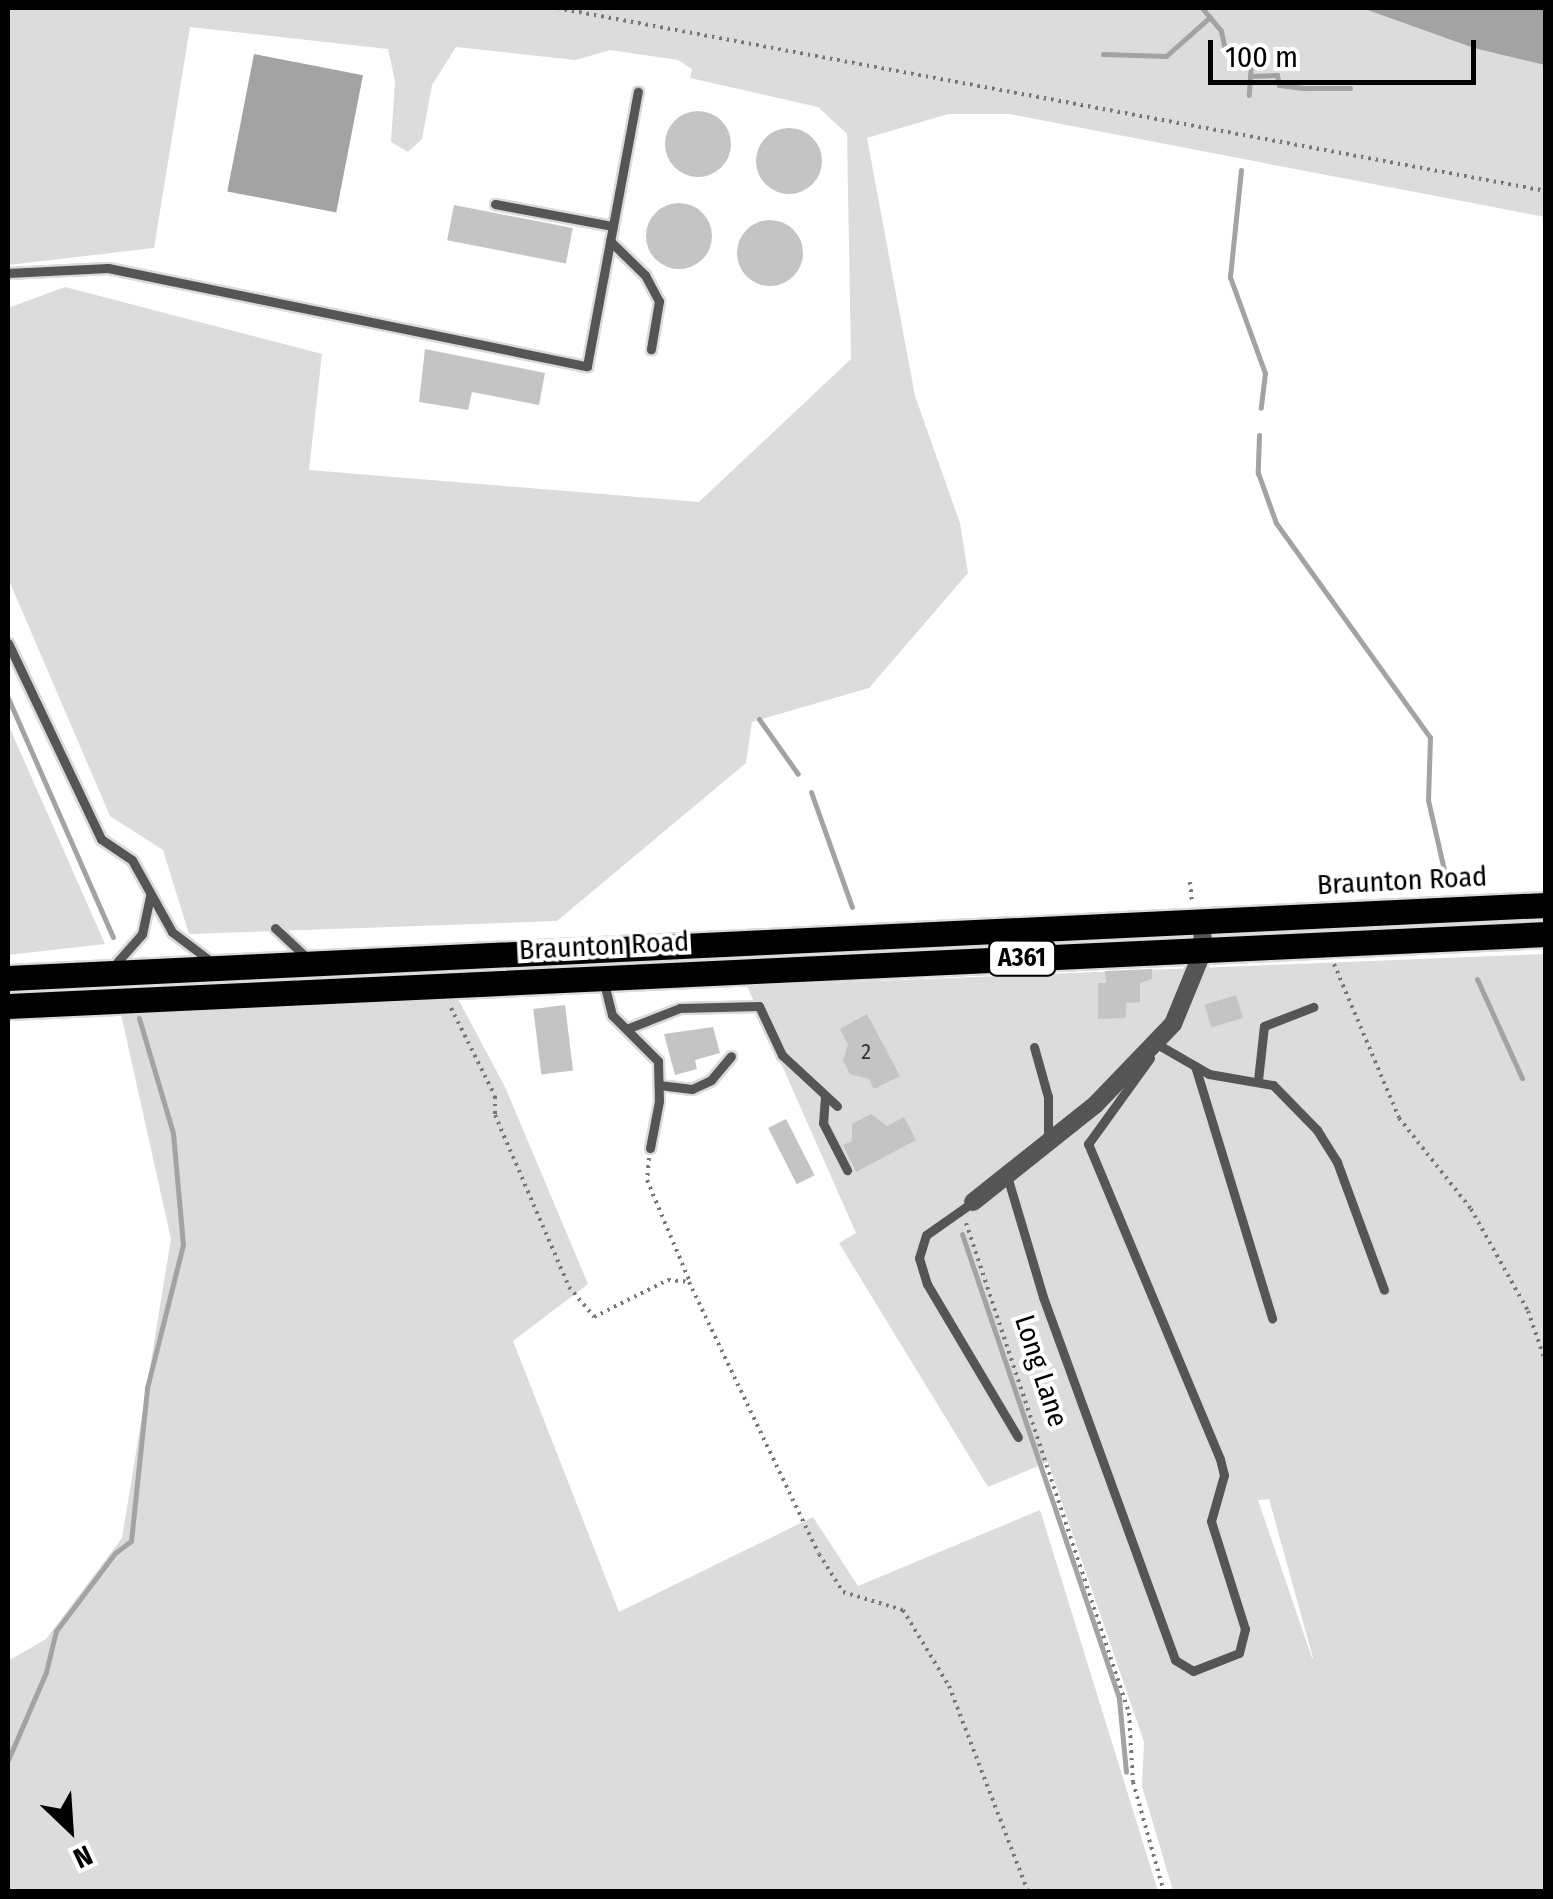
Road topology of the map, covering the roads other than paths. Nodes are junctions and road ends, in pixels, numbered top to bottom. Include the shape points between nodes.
1 (638, 92) dead end
2 (496, 204) dead end
3 (614, 226) junction
4 (610, 241) junction
5 (8, 274) edge
6 (651, 349) dead end
7 (8, 643) edge
8 (150, 894) junction
9 (1546, 904) edge
10 (1202, 920) junction
11 (276, 928) dead end
12 (1546, 934) edge
13 (1203, 951) junction
14 (318, 962) junction
15 (215, 965) junction
16 (110, 970) junction
17 (602, 976) junction
18 (8, 978) edge
19 (8, 1006) edge
20 (1312, 1007) dead end
21 (629, 1028) junction
22 (1159, 1040) junction
23 (1034, 1047) dead end
24 (731, 1056) dead end
25 (1195, 1066) junction
26 (1258, 1080) junction
27 (659, 1085) junction
28 (825, 1096) junction
29 (836, 1106) dead end
30 (1048, 1139) junction
31 (650, 1148) road end
32 (847, 1170) dead end
33 (1006, 1174) junction
34 (973, 1202) joint
35 (1384, 1290) dead end
36 (1272, 1318) dead end
37 (1018, 1437) dead end

1 - 3 lane
2 - 3 lane
3 - 4 lane
4 - 5 lane via 588,366 108,268
4 - 6 lane via 645,275 659,301
7 - 8 lane via 101,838 132,860
8 - 15 lane via 172,932
8 - 16 lane via 142,934
9 - 10 main road, Braunton Road / A361
10 - 13 street
10 - 14 main road, Braunton Road / A361
11 - 14 lane via 290,949
12 - 13 main road, Braunton Road / A361
13 - 17 main road, Braunton Road / A361
13 - 22 street via 1184,1004
14 - 15 main road, Braunton Road / A361
15 - 16 main road, Braunton Road / A361
16 - 18 main road, Braunton Road / A361
17 - 19 main road, Braunton Road / A361
17 - 21 lane via 612,1016
20 - 26 lane via 1264,1026
21 - 27 lane via 658,1061
21 - 28 lane via 672,1010 759,1006 782,1055
22 - 25 lane
22 - 30 street via 1095,1105
22 - 33 lane via 1130,1093 1088,1144 1220,1459 1224,1475 1211,1522 1245,1629 1239,1653 1193,1671 1175,1660 1043,1297
23 - 30 lane via 1048,1097
24 - 27 lane via 712,1080 692,1089
25 - 26 lane
25 - 36 lane
26 - 35 lane via 1273,1084 1318,1130 1338,1162
27 - 31 lane
28 - 29 lane
28 - 32 lane via 823,1122
30 - 33 street
33 - 34 street
34 - 37 lane via 926,1235 919,1258 927,1284

